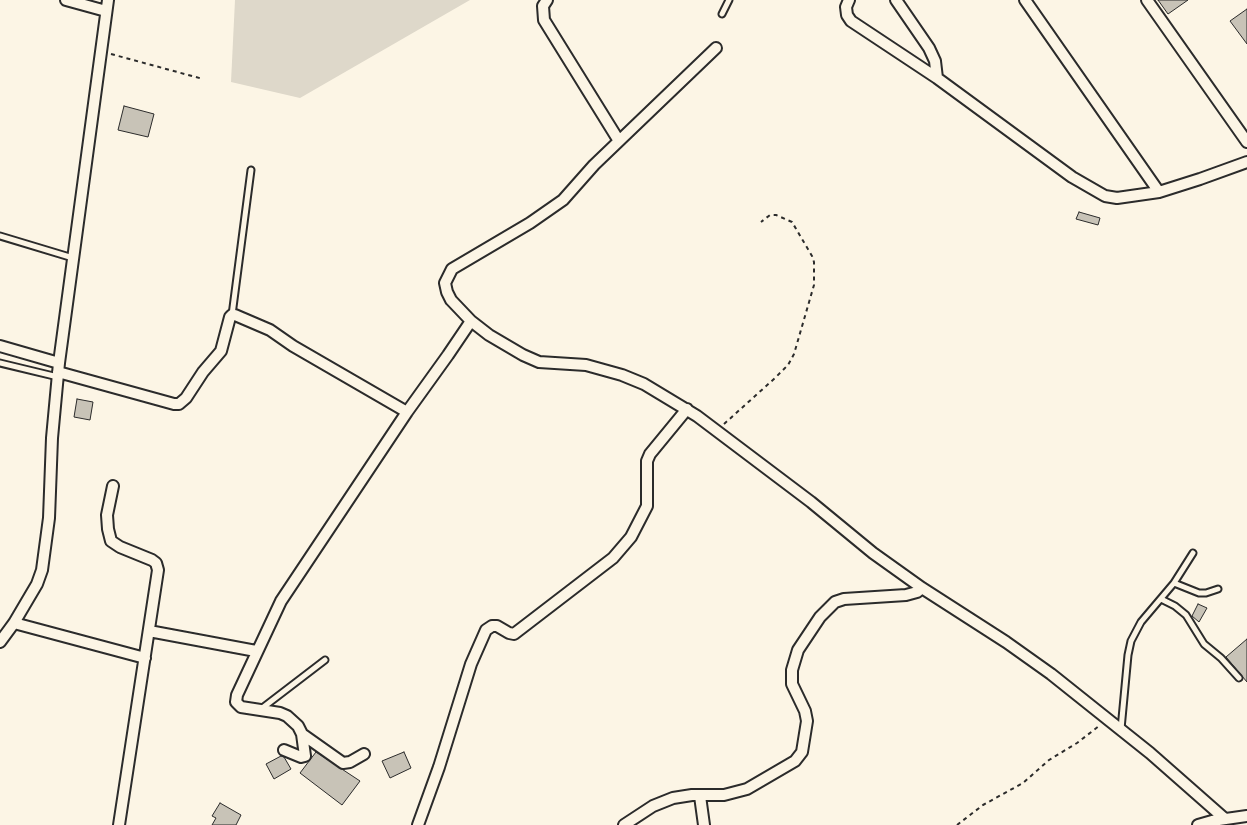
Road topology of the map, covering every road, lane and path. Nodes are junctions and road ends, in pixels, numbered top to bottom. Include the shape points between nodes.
1 (66, 0) edge
2 (108, 0) edge
3 (547, 0) edge
4 (729, 0) edge
5 (849, 0) edge
6 (896, 0) edge
7 (1025, 0) edge
8 (1147, 0) edge
9 (106, 11) junction
10 (722, 14) dead end
11 (716, 48) dead end
12 (102, 52) junction
13 (937, 78) junction
14 (203, 79) dead end
15 (619, 141) junction
16 (1247, 142) edge
17 (1247, 162) edge
18 (250, 170) dead end
19 (1159, 192) junction
20 (761, 222) dead end
21 (0, 236) edge
22 (73, 258) junction
23 (232, 315) junction
24 (471, 321) junction
25 (0, 346) edge
26 (0, 363) edge
27 (58, 371) junction
28 (687, 409) junction
29 (407, 412) junction
30 (717, 430) junction
31 (113, 486) dead end
32 (1193, 553) dead end
33 (1174, 582) junction
34 (922, 588) junction
35 (1218, 589) dead end
36 (1161, 599) junction
37 (14, 623) junction
38 (149, 632) junction
39 (0, 642) edge
40 (256, 652) junction
41 (145, 658) junction
42 (325, 660) dead end
43 (1239, 678) dead end
44 (261, 710) junction
45 (1107, 720) junction
46 (1121, 730) junction
47 (302, 734) junction
48 (284, 750) dead end
49 (364, 754) dead end
50 (700, 796) junction
51 (1247, 816) edge
52 (1225, 819) junction
53 (118, 825) edge
54 (418, 825) edge
55 (624, 825) edge
56 (704, 825) edge
57 (957, 825) edge
58 (1198, 825) edge

1 - 9 street
2 - 9 street
3 - 15 street via 544,20
4 - 10 lane
5 - 13 street via 846,7 851,21
6 - 13 street via 929,48
7 - 19 street
8 - 16 street
9 - 12 street
11 - 15 street
12 - 14 path
12 - 22 street
13 - 19 street via 1098,193 1117,198
15 - 24 street via 550,210 452,269 445,283 447,292
17 - 19 street
18 - 23 lane
20 - 30 path via 776,215 792,222 812,256 814,286 788,365
21 - 22 lane
22 - 27 street
23 - 27 street via 222,351 179,404
23 - 29 street via 270,330
24 - 28 street via 488,335 539,362 586,365 622,375
24 - 29 street
25 - 27 street
26 - 27 lane
27 - 37 street via 42,570
28 - 30 street
28 - 54 street via 650,454 647,461 647,506 631,537 613,558 514,634 497,626 486,630 471,664
29 - 40 street via 281,601
30 - 34 street via 856,541
31 - 38 street via 107,514 111,542 148,558 158,566
32 - 33 lane
33 - 35 lane via 1199,593
33 - 36 lane
34 - 45 street via 1044,669
34 - 50 street via 906,595 844,599 830,606 806,636 792,670 794,691 806,715 801,755 747,789 724,796
36 - 43 lane via 1186,615 1204,644
36 - 46 lane via 1141,622 1131,640
37 - 39 street
37 - 41 street
38 - 40 street
38 - 41 street
40 - 44 street via 236,702
41 - 53 street
42 - 44 lane
44 - 47 street via 287,716
45 - 46 street
45 - 57 path via 1049,760 1023,783 983,805
46 - 52 street
47 - 48 street via 305,756
47 - 49 street via 343,762
50 - 55 street via 681,796 661,802
50 - 56 street
51 - 52 street
52 - 58 street

